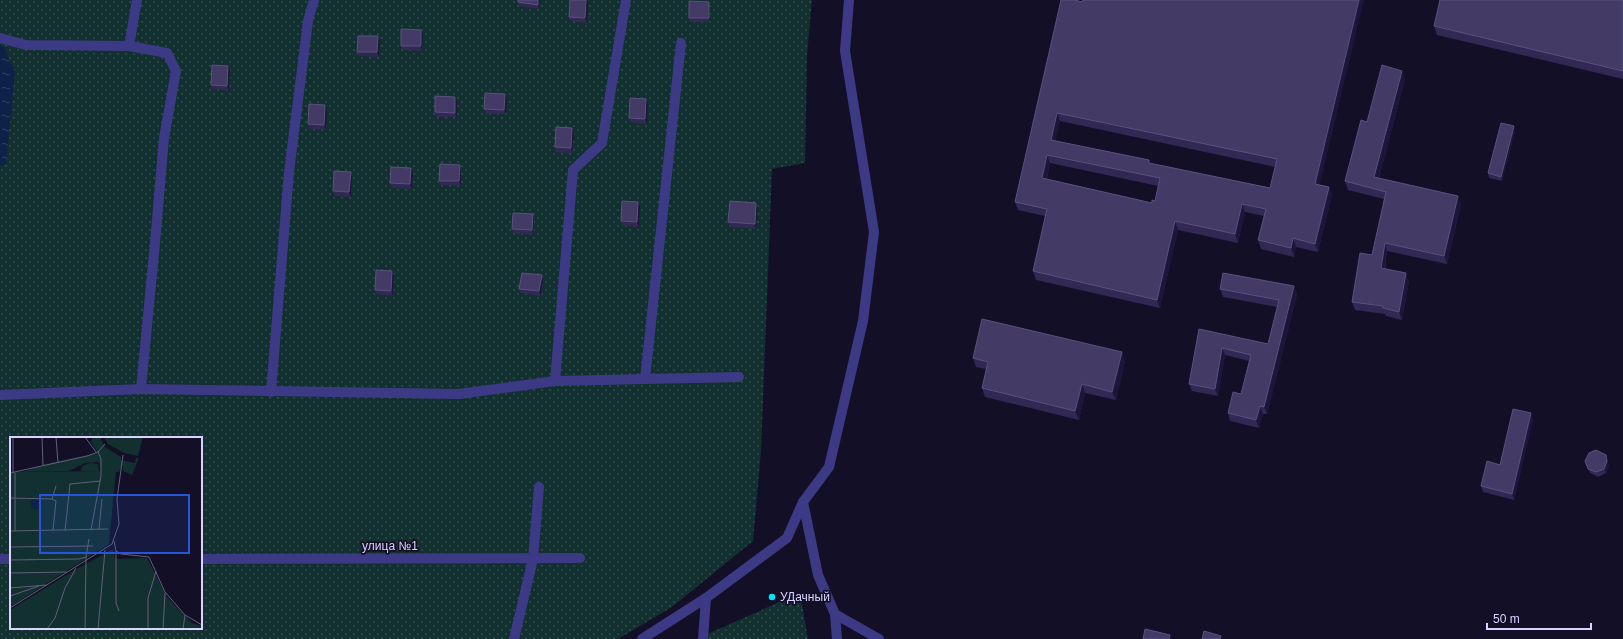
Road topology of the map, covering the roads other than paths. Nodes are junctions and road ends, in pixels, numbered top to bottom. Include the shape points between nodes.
1 (137, 0) edge
2 (314, 0) edge
3 (626, 0) edge
4 (849, 0) edge
5 (0, 38) edge
6 (681, 43) dead end
7 (129, 46) junction
8 (739, 377) dead end
9 (645, 379) junction
10 (555, 381) junction
11 (141, 389) junction
12 (271, 392) junction
13 (0, 395) edge
14 (539, 487) dead end
15 (803, 502) junction
16 (580, 558) dead end
17 (202, 559) edge
18 (532, 559) junction
19 (706, 598) junction
20 (835, 614) junction
21 (514, 639) edge
22 (642, 639) edge
23 (703, 639) edge
24 (837, 639) edge
25 (879, 639) edge

1 - 7 street
2 - 12 street via 308,21 288,172
3 - 10 street via 602,143 573,170
4 - 15 street via 846,51 874,232 863,321 829,467
5 - 7 street via 26,45
6 - 9 street
7 - 11 street via 167,53 176,71 164,138
8 - 9 street
9 - 10 street
10 - 12 street via 459,394
11 - 12 street
11 - 13 street
14 - 18 street
15 - 19 street via 787,538
15 - 20 street via 818,575
16 - 18 street, улица №1
17 - 18 street, улица №1
18 - 21 street
19 - 22 street
19 - 23 street
20 - 24 street
20 - 25 street

